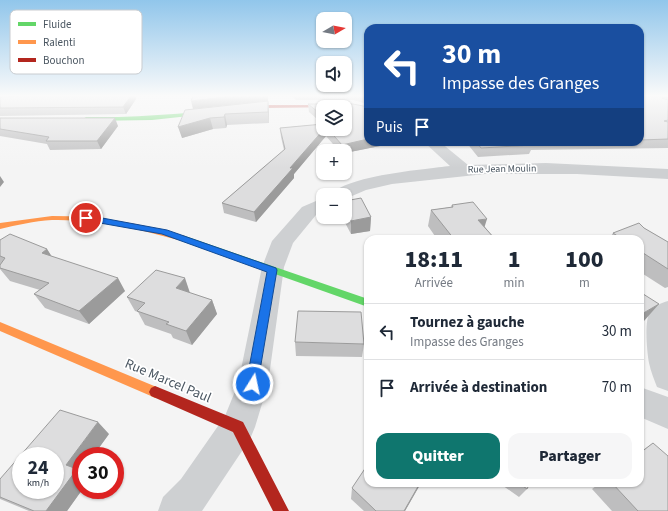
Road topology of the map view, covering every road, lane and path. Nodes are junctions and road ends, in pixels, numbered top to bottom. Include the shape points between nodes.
1 (436, 146) edge
2 (463, 169) junction
3 (668, 174) edge
4 (352, 189) edge
5 (316, 208) edge
6 (0, 226) edge
7 (272, 270) junction
8 (364, 302) edge
9 (668, 311) edge
10 (0, 326) edge
11 (668, 377) edge
12 (644, 404) edge
13 (668, 413) edge
14 (238, 427) junction
15 (177, 511) edge
16 (280, 511) edge

1 - 2 street
2 - 3 street, Rue Jean Moulin via 562,168
2 - 4 street, Rue Jean Moulin via 403,176
5 - 7 street via 309,211 283,241
6 - 7 street via 50,218 86,218 164,232
7 - 8 street
7 - 14 street via 253,384
9 - 11 street via 659,319 663,362
10 - 14 street, Rue Marcel Paul
12 - 13 street
14 - 15 street via 194,492
14 - 16 street

